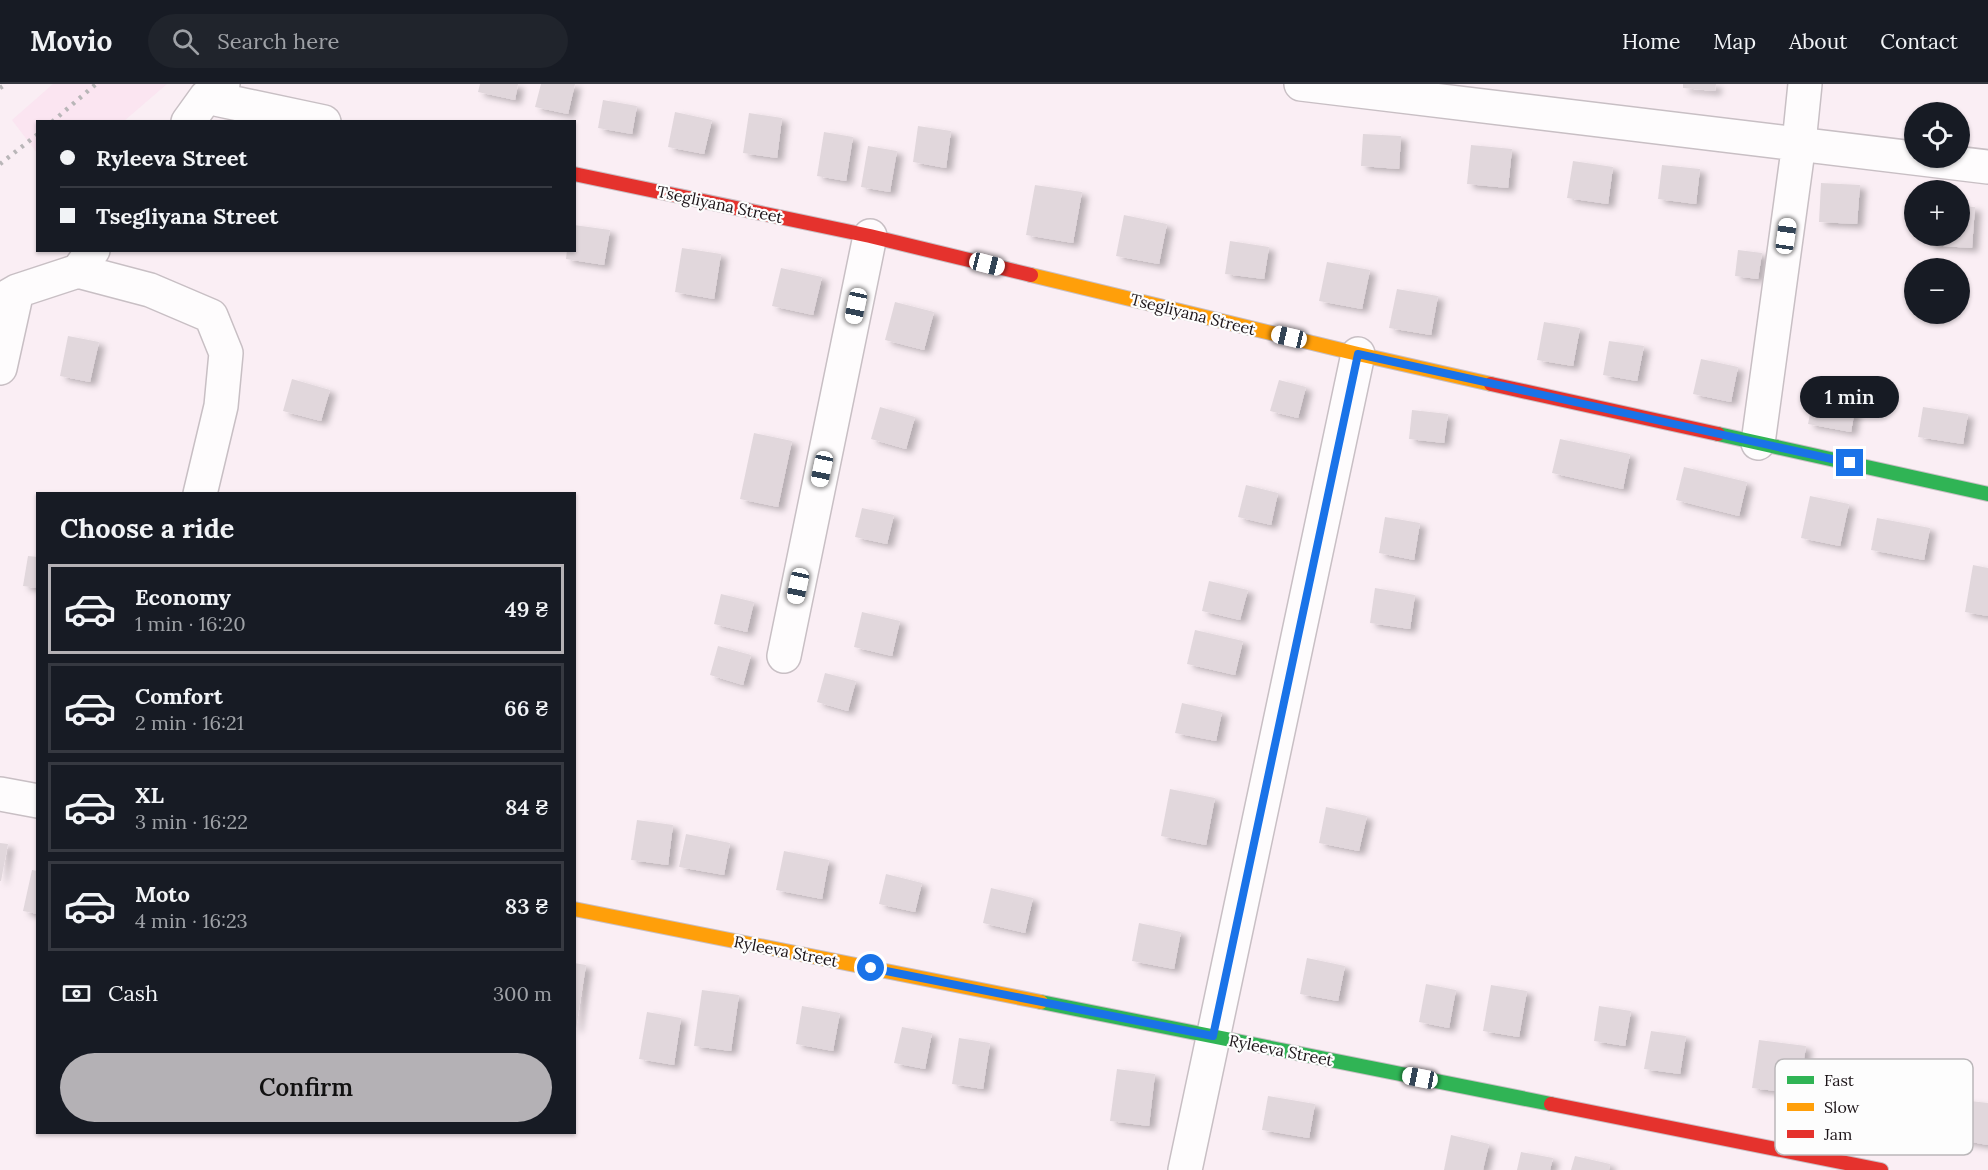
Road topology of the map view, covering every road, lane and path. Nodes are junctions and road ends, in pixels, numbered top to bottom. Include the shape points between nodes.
1 (1301, 84) edge
2 (1805, 84) edge
3 (206, 101) edge
4 (313, 120) edge
5 (1799, 143) junction
6 (1988, 167) edge
7 (576, 174) edge
8 (870, 236) junction
9 (86, 261) edge
10 (8, 296) edge
11 (1358, 354) junction
12 (0, 368) edge
13 (1758, 442) junction
14 (200, 492) edge
15 (1988, 494) edge
16 (783, 656) dead end
17 (0, 794) edge
18 (36, 801) edge
19 (576, 909) edge
20 (1213, 1036) junction
21 (1775, 1149) edge
22 (1806, 1155) edge
23 (1185, 1170) edge
24 (1881, 1170) edge

1 - 5 street
2 - 5 street
3 - 4 street
5 - 6 street
5 - 13 street
7 - 8 street, Tsegliyana Street
8 - 11 street, Tsegliyana Street
8 - 16 street
9 - 10 street
9 - 14 street via 211,316 226,353 221,406
10 - 12 street
11 - 13 street, Tsegliyana Street
11 - 20 street
13 - 15 street, Tsegliyana Street
17 - 18 street
19 - 20 street, Ryleeva Street
20 - 21 street, Ryleeva Street
20 - 23 street
22 - 24 street, Ryleeva Street

